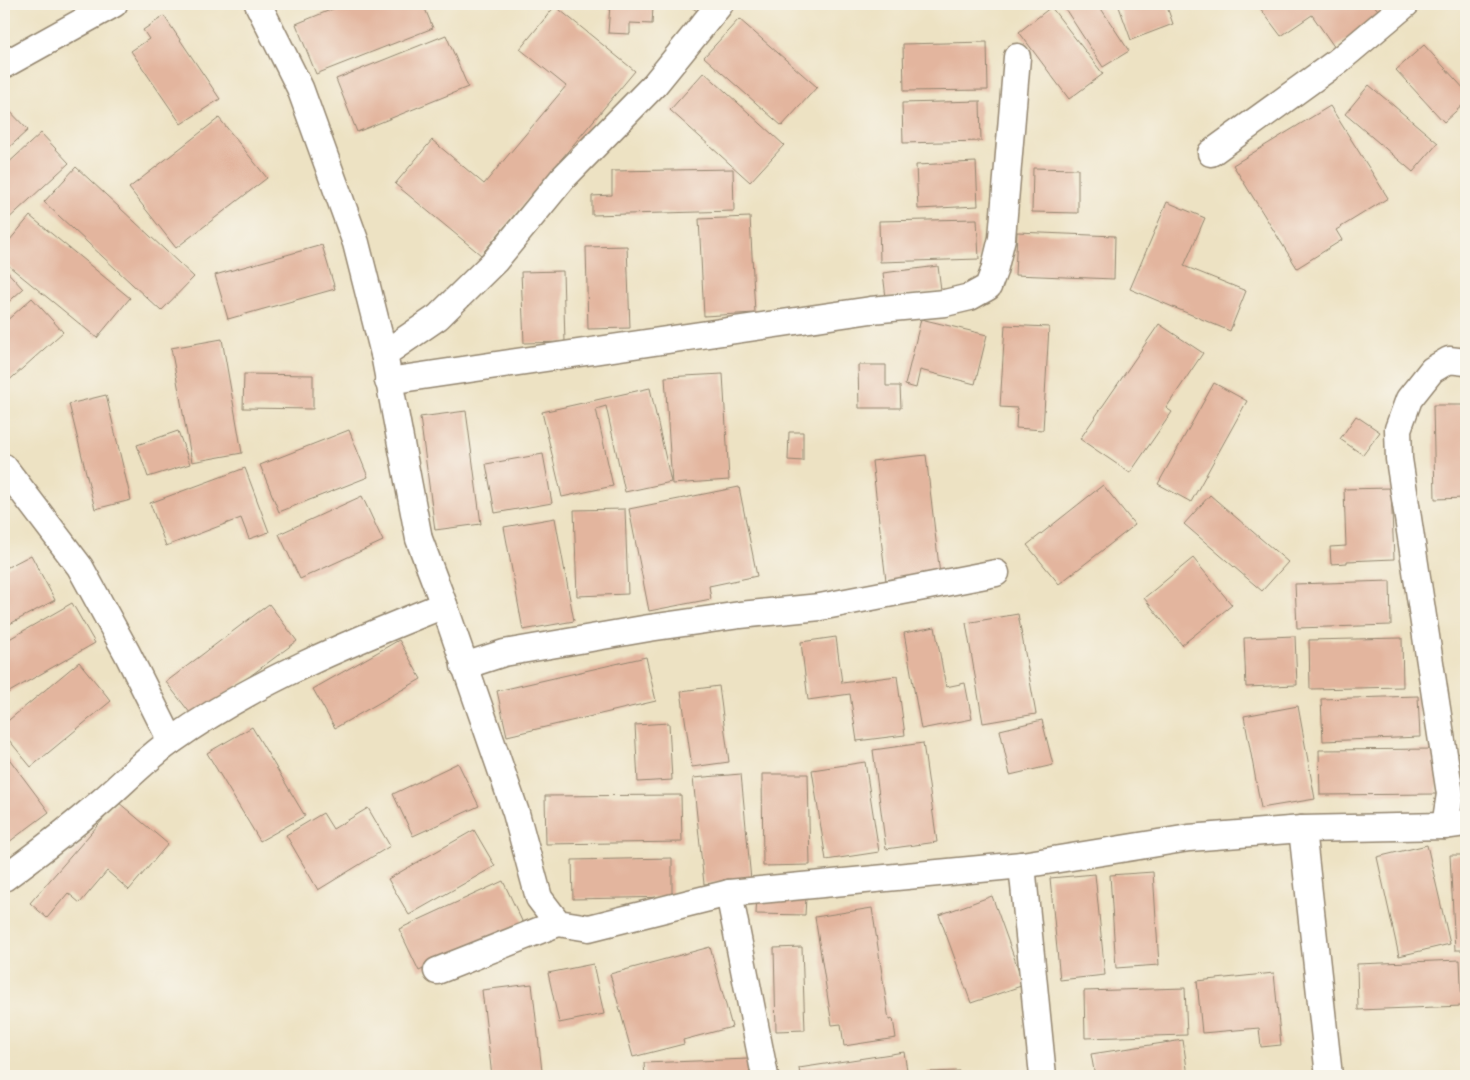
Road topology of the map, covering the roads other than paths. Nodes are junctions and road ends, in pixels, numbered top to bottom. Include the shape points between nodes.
1 (114, 4) edge
2 (258, 4) edge
3 (720, 4) edge
4 (1406, 4) edge
5 (1017, 58) dead end
6 (4, 65) edge
7 (1211, 153) dead end
8 (384, 354) junction
9 (1466, 362) edge
10 (388, 380) junction
11 (4, 467) edge
12 (996, 573) dead end
13 (444, 605) junction
14 (464, 666) junction
15 (171, 742) junction
16 (1456, 825) edge
17 (1302, 829) junction
18 (1022, 865) junction
19 (4, 878) edge
20 (729, 893) junction
21 (558, 923) junction
22 (437, 971) dead end
23 (765, 1076) edge
24 (1043, 1076) edge
25 (1329, 1076) edge

1 - 6 street
2 - 8 street via 300,88 356,243
3 - 8 street via 655,84 563,178 494,261 438,317
4 - 7 street via 1338,61
5 - 10 street via 1002,238 988,287 970,297
8 - 10 street
9 - 16 street via 1449,360 1432,370 1409,399 1398,429
10 - 13 street via 418,539
11 - 15 street via 80,566 128,653
12 - 14 street via 820,607 649,628 504,653
13 - 14 street
13 - 15 street via 284,674 229,703
14 - 21 street via 516,813 539,898
15 - 19 street via 62,836
16 - 17 street
17 - 18 street via 1189,838
17 - 25 street
18 - 20 street
18 - 24 street
20 - 21 street via 589,928
20 - 23 street
21 - 22 street

